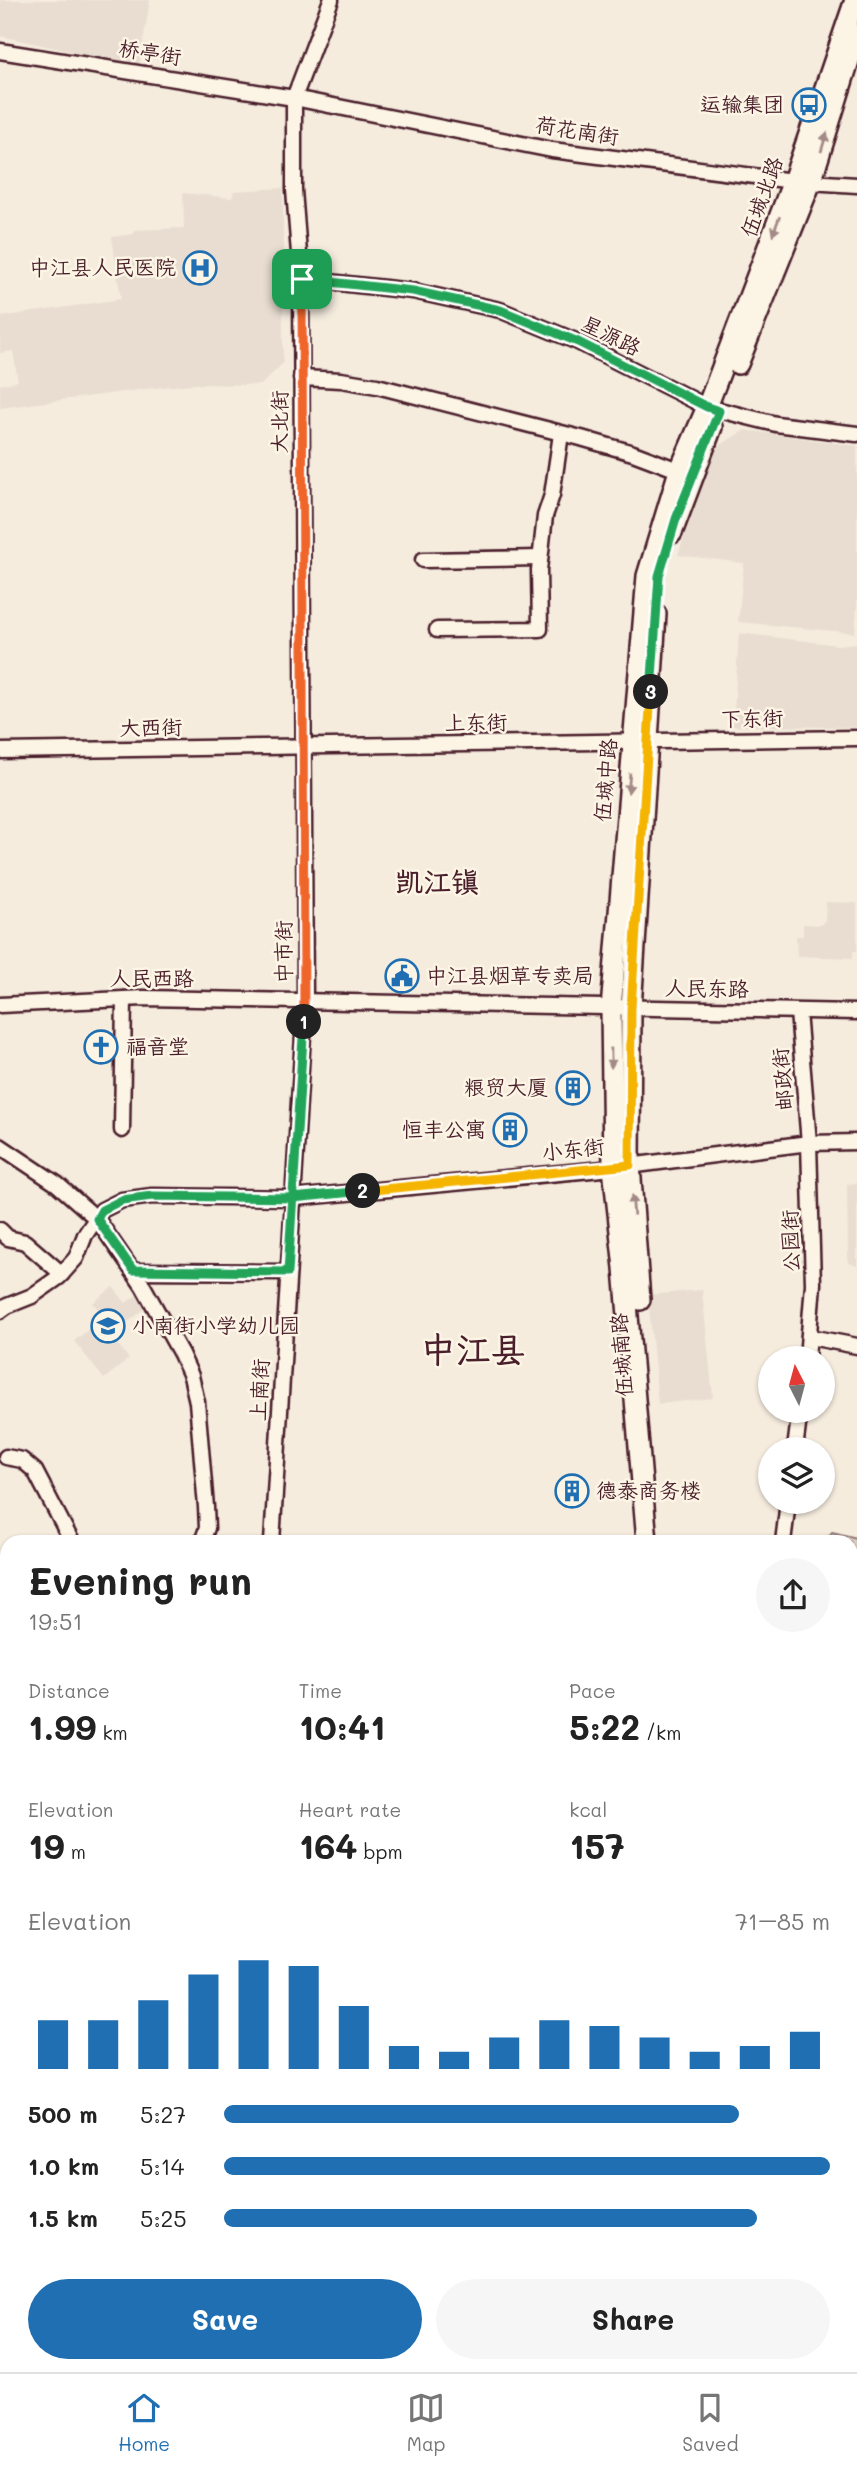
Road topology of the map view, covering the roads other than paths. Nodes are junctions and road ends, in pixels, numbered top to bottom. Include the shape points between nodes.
1 (331, 0) edge
2 (855, 0) edge
3 (857, 35) edge
4 (0, 51) edge
5 (294, 98) junction
6 (802, 182) junction
7 (857, 185) edge
8 (302, 279) junction
9 (301, 378) junction
10 (713, 409) junction
11 (561, 434) junction
12 (857, 434) edge
13 (686, 474) junction
14 (540, 558) junction
15 (423, 560) dead end
16 (438, 631) dead end
17 (857, 738) edge
18 (640, 741) junction
19 (304, 747) junction
20 (0, 751) edge
21 (124, 999) junction
22 (305, 1003) junction
23 (0, 1005) edge
24 (611, 1009) junction
25 (631, 1009) junction
26 (799, 1012) junction
27 (857, 1012) edge
28 (122, 1130) dead end
29 (857, 1142) edge
30 (809, 1143) junction
31 (0, 1146) edge
32 (621, 1167) junction
33 (293, 1198) junction
34 (97, 1219) junction
35 (0, 1230) edge
36 (133, 1270) junction
37 (288, 1272) junction
38 (62, 1274) junction
39 (0, 1311) edge
40 (810, 1337) junction
41 (809, 1346) edge
42 (857, 1346) edge
43 (6, 1457) dead end
44 (786, 1514) edge
45 (68, 1535) edge
46 (204, 1535) edge
47 (272, 1535) edge
48 (646, 1535) edge
49 (658, 1535) edge
50 (784, 1535) edge

1 - 5 street
2 - 6 main road, 伍城北路
6 -> 3 main road, 伍城北路
4 - 5 street, 桥亭街
5 - 6 street, 荷花南街 via 552,150
5 - 8 street, 大北街 via 294,190
6 - 7 street, 荷花南街
6 - 10 main road, 伍城北路
8 - 9 street, 大北街
8 - 10 street, 星源路 via 413,291 500,310 578,342
9 - 11 street via 377,386
9 - 19 street, 大北街
10 - 12 street, 星源路 via 775,424
10 - 13 main road, 伍城中路
11 - 13 street via 633,453
11 - 14 street
13 - 18 main road, 伍城中路 via 659,531 647,576
14 - 15 street
14 - 16 street via 540,629
17 - 18 street, 下东街
18 - 19 street, 上东街
18 -> 24 main road, 伍城中路
18 - 25 main road, 伍城中路
19 - 20 street, 大西街
19 - 22 street, 中市街
21 - 22 street, 人民西路
21 - 23 street, 人民西路
21 - 28 street
22 - 24 street, 人民东路
22 - 33 street, 中市街
24 - 25 street, 人民东路
24 -> 32 main road, 伍城中路
25 - 26 street, 人民东路
25 - 32 main road, 伍城中路
26 - 27 street, 人民东路
26 - 30 street, 邮政街
29 - 30 street, 小东街
30 - 32 street, 小东街
30 - 40 street, 公园街
31 - 34 street via 57,1184
32 - 33 street, 小东街
32 - 48 main road, 伍城南路 via 624,1268
49 -> 32 main road, 伍城南路
33 - 34 street, 小东街 via 152,1196 122,1200 102,1210
33 - 37 street, 上南街
34 - 36 street
34 - 38 street
35 - 38 street via 8,1238 24,1242
36 - 37 street
36 - 46 street via 191,1376 206,1507
37 - 47 street, 上南街
38 - 39 street via 32,1296
40 - 41 street, 公园街
40 - 42 street
43 - 45 street via 22,1460 35,1471
44 - 50 street

